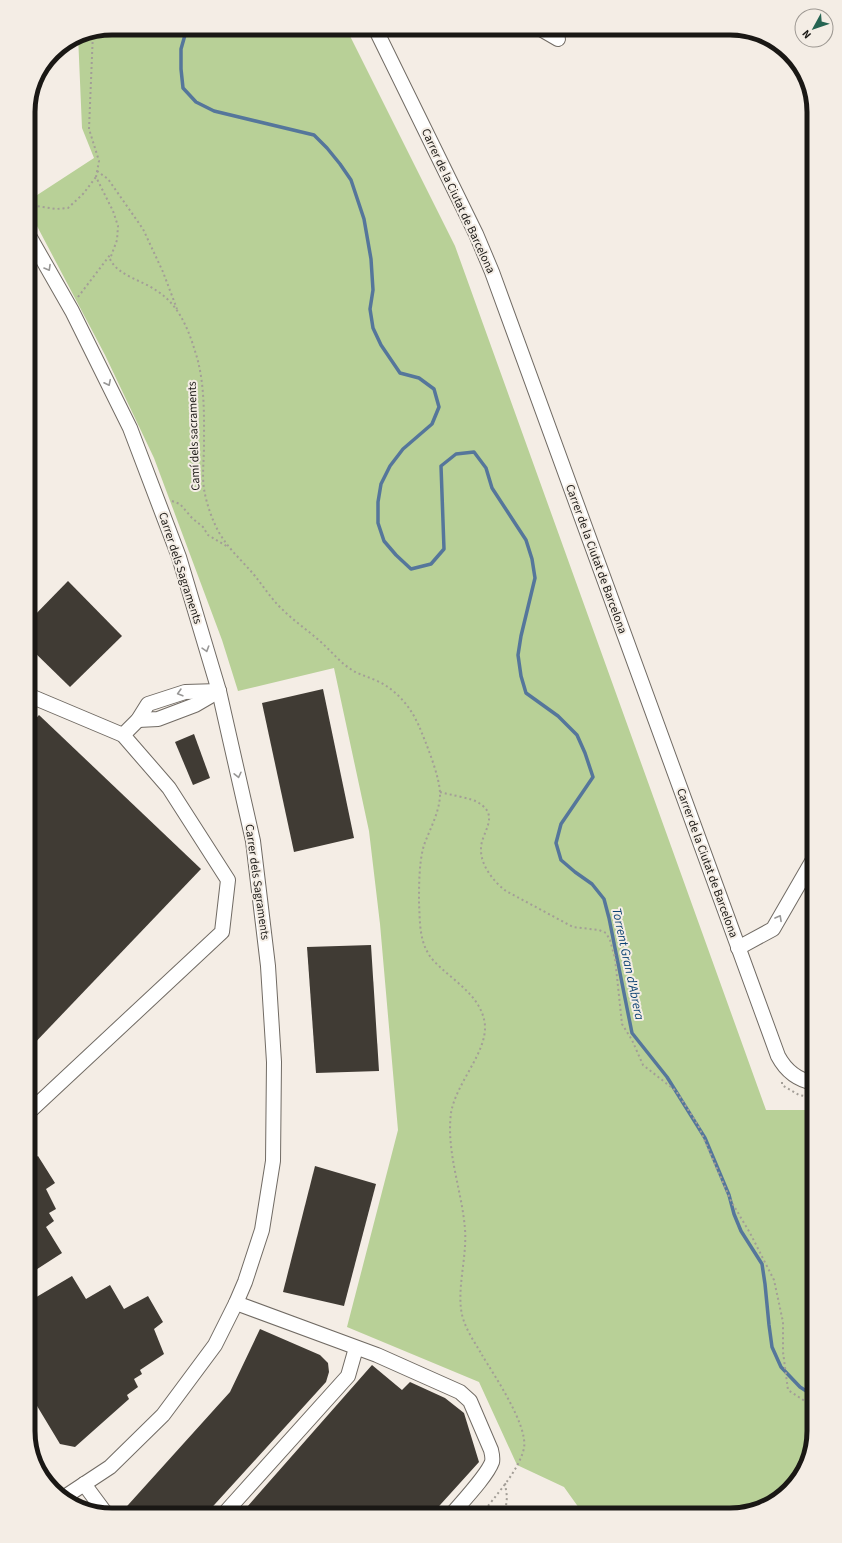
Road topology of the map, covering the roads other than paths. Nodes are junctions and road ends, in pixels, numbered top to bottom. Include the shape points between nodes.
1 (378, 35) edge
2 (551, 35) edge
3 (558, 39) dead end
4 (35, 246) edge
5 (219, 691) junction
6 (35, 698) edge
7 (123, 735) junction
8 (807, 870) edge
9 (738, 948) junction
10 (807, 1081) edge
11 (35, 1106) edge
12 (236, 1303) junction
13 (356, 1348) junction
14 (84, 1484) junction
15 (68, 1494) edge
16 (101, 1507) edge
17 (229, 1508) edge
18 (457, 1508) edge

1 - 9 street, Carrer de la Ciutat de Barcelona via 482,248
2 - 3 street
4 -> 5 street, Carrer dels Sagraments via 71,308 130,428 179,557
5 - 7 street via 185,692 148,704 138,720
5 -> 12 street, Carrer dels Sagraments via 253,841 268,966 274,1062 273,1160 262,1230
6 - 7 street
7 - 11 street via 169,788 228,880 222,932
9 -> 8 street via 773,930
9 - 10 street, Carrer de la Ciutat de Barcelona via 782,1062 793,1074
12 - 13 street
12 - 14 street, Carrer dels Sagraments via 214,1345 163,1415 110,1467
13 - 17 street via 348,1376
13 - 18 street via 460,1392 470,1401 493,1456 485,1473
14 - 15 street, Carrer dels Sagraments
14 - 16 street

